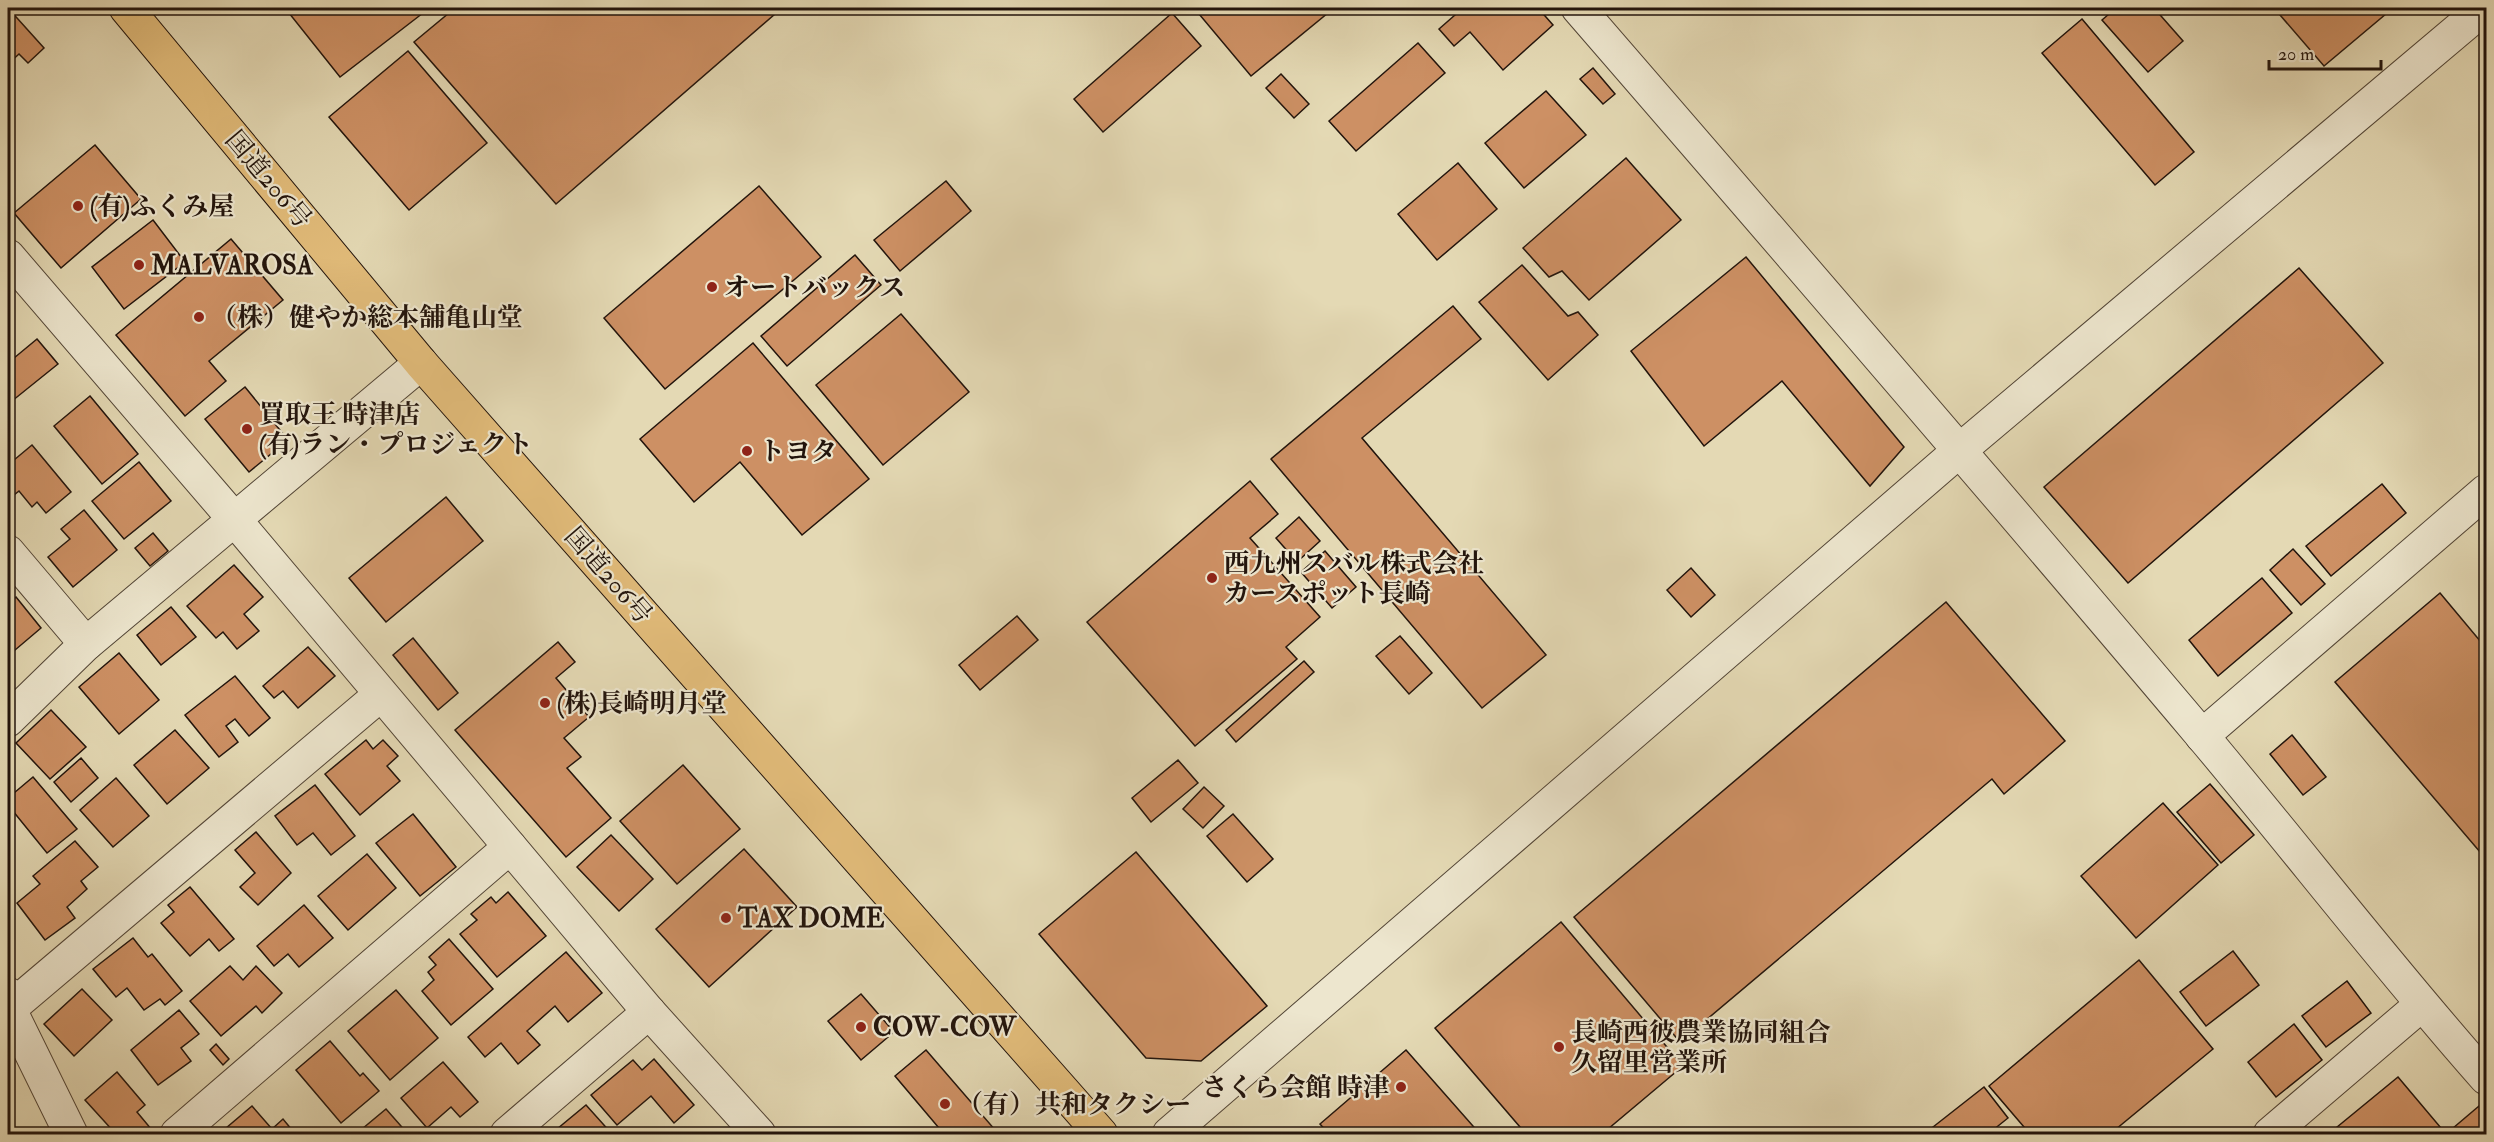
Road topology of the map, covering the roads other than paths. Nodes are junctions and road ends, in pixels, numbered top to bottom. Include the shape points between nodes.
1 (126, 8) edge
2 (1578, 8) edge
3 (2484, 8) edge
4 (8, 256) edge
5 (421, 363) junction
6 (1960, 450) junction
7 (2487, 491) edge
8 (235, 520) junction
9 (8, 552) edge
10 (86, 644) junction
11 (380, 694) junction
12 (8, 720) edge
13 (2202, 736) junction
14 (510, 847) junction
15 (8, 1005) edge
16 (2421, 1005) junction
17 (649, 1012) junction
18 (2487, 1078) edge
19 (71, 1134) edge
20 (177, 1134) edge
21 (507, 1134) edge
22 (759, 1134) edge
23 (1101, 1134) edge
24 (1169, 1134) edge
25 (2270, 1134) edge

1 - 5 highway, 国道206号
2 - 6 street
3 - 6 street
4 - 8 street
5 - 8 street
5 - 23 highway, 国道206号
6 - 13 street
6 - 24 street
7 - 13 street
8 - 10 street
8 - 11 street
9 - 10 street
10 - 12 street
11 - 14 street
11 - 15 street
13 - 16 street
14 - 17 street
14 - 20 street
15 - 19 street
16 - 18 street
16 - 25 street
17 - 21 street
17 - 22 street

